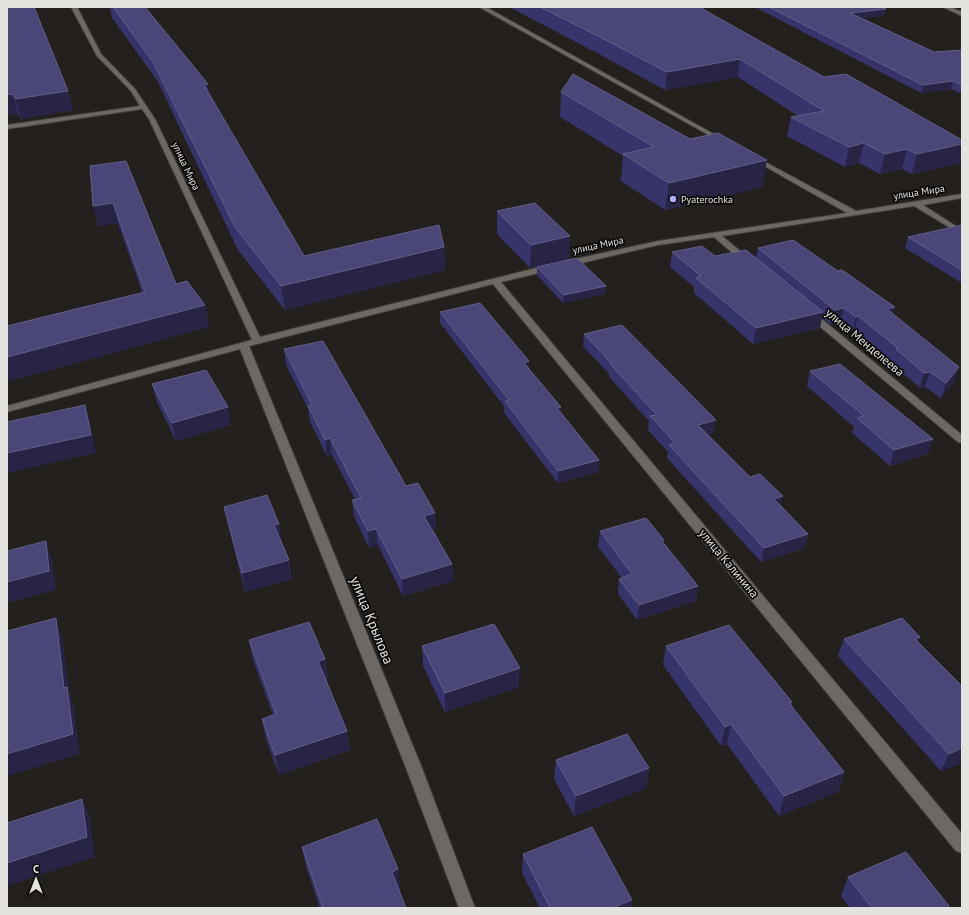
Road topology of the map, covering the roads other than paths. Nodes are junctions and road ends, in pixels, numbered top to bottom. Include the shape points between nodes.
1 (482, 7) edge
2 (946, 7) edge
3 (75, 10) edge
4 (962, 14) edge
5 (144, 107) junction
6 (7, 127) edge
7 (730, 144) edge
8 (751, 156) edge
9 (962, 196) edge
10 (916, 204) junction
11 (855, 214) junction
12 (962, 233) edge
13 (715, 234) junction
14 (757, 269) edge
15 (495, 281) junction
16 (799, 304) edge
17 (257, 341) junction
18 (244, 346) junction
19 (7, 409) edge
20 (962, 440) edge
21 (962, 846) edge
22 (467, 908) edge

1 - 7 street
2 - 4 street
3 - 5 street, улица Мира via 99,55 133,90
5 - 6 street
5 - 17 street, улица Мира
8 - 11 street
9 - 10 street, улица Мира
10 - 11 street, улица Мира
10 - 12 street
11 - 13 street, улица Мира
13 - 14 street
13 - 15 street, улица Мира via 658,243
15 - 17 street, улица Мира
15 - 21 street, улица Калинина
16 - 20 street, улица Менделеева
17 - 18 street, улица Мира
18 - 19 street, улица Мира
18 - 22 street, улица Крылова via 414,768

